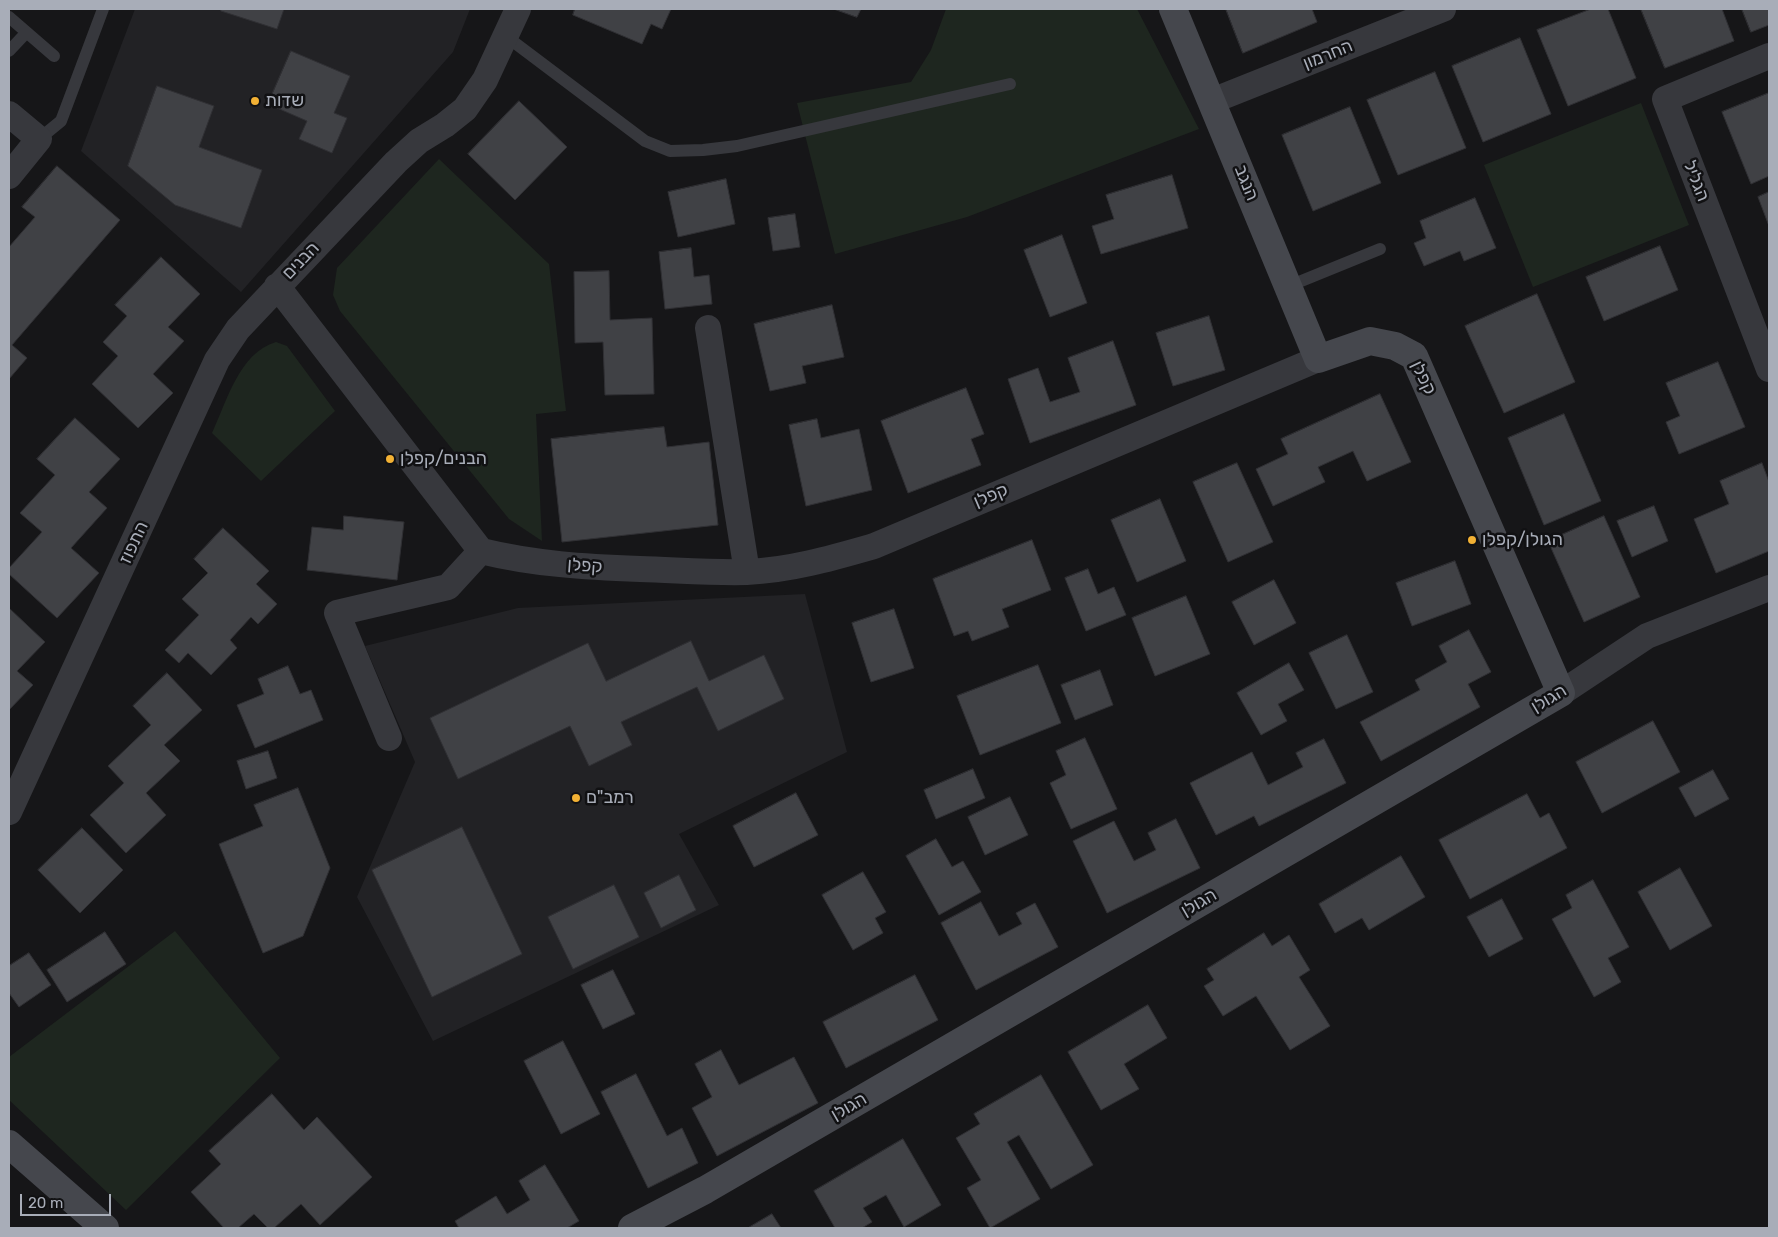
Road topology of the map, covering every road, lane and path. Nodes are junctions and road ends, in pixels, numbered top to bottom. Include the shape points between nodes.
1 (103, 9) edge
2 (518, 9) edge
3 (1173, 9) edge
4 (1444, 9) edge
5 (9, 17) edge
6 (26, 33) junction
7 (507, 37) junction
8 (9, 51) edge
9 (54, 56) dead end
10 (1769, 56) edge
11 (1010, 84) dead end
12 (1212, 101) junction
13 (9, 114) edge
14 (39, 139) junction
15 (9, 176) edge
16 (1380, 249) dead end
17 (277, 286) junction
18 (1288, 286) junction
19 (708, 328) dead end
20 (1318, 359) junction
21 (1769, 370) edge
22 (481, 551) junction
23 (747, 572) junction
24 (1769, 588) edge
25 (1560, 692) junction
26 (389, 738) dead end
27 (9, 812) edge
28 (9, 1144) edge
29 (105, 1228) edge
30 (632, 1228) edge

1 - 14 lane via 61,121
2 - 7 street, הבנים
3 - 12 street, הנגב
4 - 12 street, החרמון
5 - 6 lane
6 - 8 lane
6 - 9 lane
7 - 11 lane via 645,140 670,151 737,146
7 - 17 street, הבנים via 485,80 465,109 419,141 396,162
10 - 21 street, הגליל via 1665,99
12 - 18 street, הנגב
13 - 14 street
14 - 15 street
16 - 18 lane
17 - 22 street, הבנים
17 - 27 street, התפוז via 238,329 217,360
18 - 20 street, הנגב
19 - 23 street
20 - 23 street, קפלן via 874,546 824,561
20 - 25 street, קפלן via 1370,341 1395,346 1414,356
22 - 23 street, קפלן via 517,560 564,565
22 - 26 street via 448,587 337,614
24 - 25 street, הגולן via 1647,636
25 - 30 street, הגולן via 705,1190
28 - 29 street

